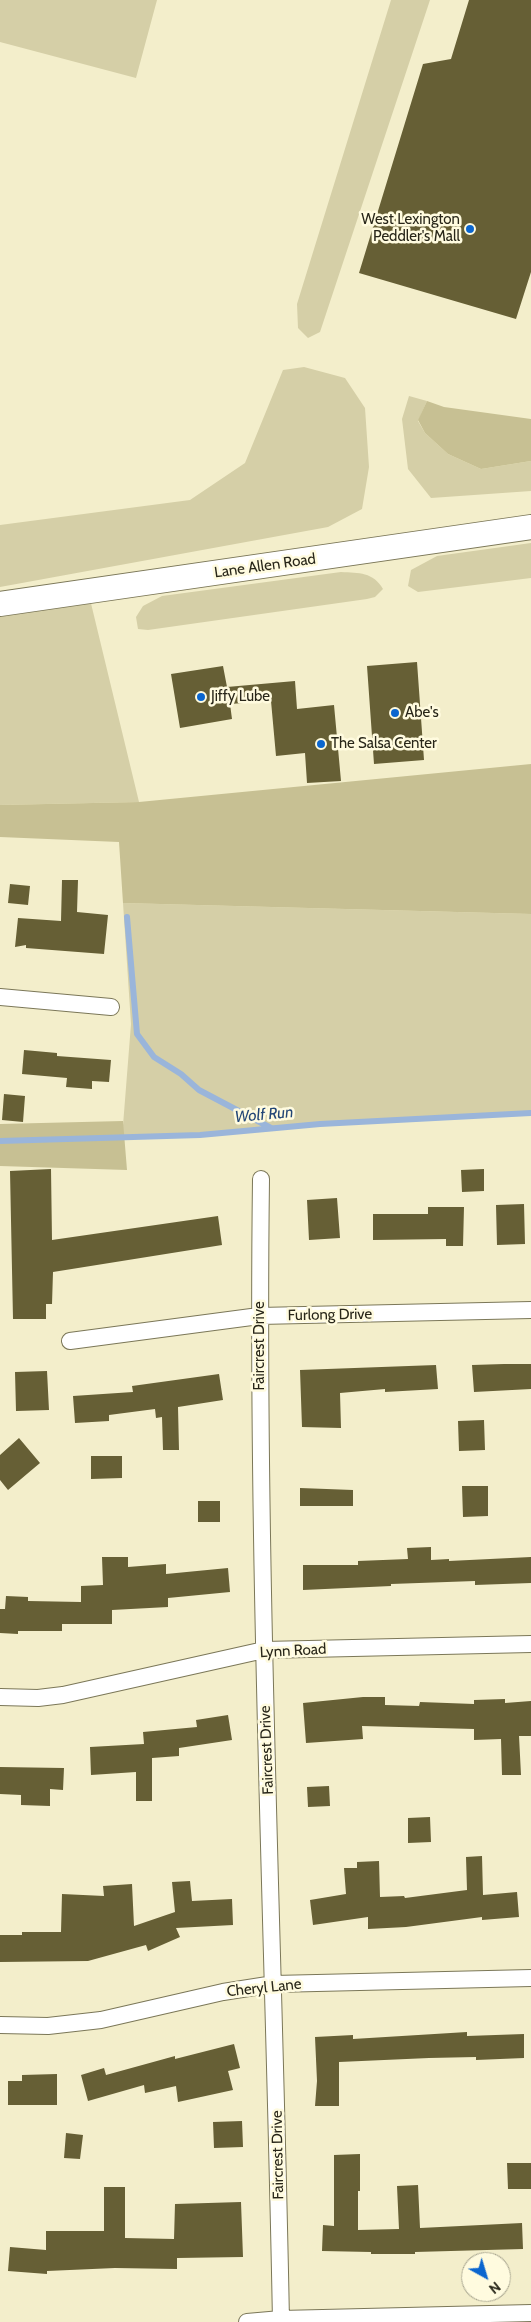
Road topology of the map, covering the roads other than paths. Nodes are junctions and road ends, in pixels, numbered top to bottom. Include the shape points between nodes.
1 (531, 527) edge
2 (0, 604) edge
3 (0, 997) edge
4 (112, 1007) dead end
5 (261, 1179) dead end
6 (531, 1310) edge
7 (259, 1316) junction
8 (70, 1341) dead end
9 (531, 1644) edge
10 (264, 1650) junction
11 (0, 1697) edge
12 (531, 1978) edge
13 (274, 1984) junction
14 (0, 2025) edge
15 (531, 2313) edge
16 (281, 2320) edge
17 (247, 2322) edge

1 - 2 main road, Lane Allen Road
3 - 4 street
5 - 7 street, Faircrest Drive
6 - 7 street, Furlong Drive
7 - 8 street, Furlong Drive
7 - 10 street, Faircrest Drive
9 - 10 street, Lynn Road
10 - 11 street, Lynn Road via 63,1695
10 - 13 street, Faircrest Drive
12 - 13 street, Cheryl Lane
13 - 14 street, Cheryl Lane via 223,1992 101,2020 48,2026
13 - 16 street, Faircrest Drive
15 - 16 street
16 - 17 street

